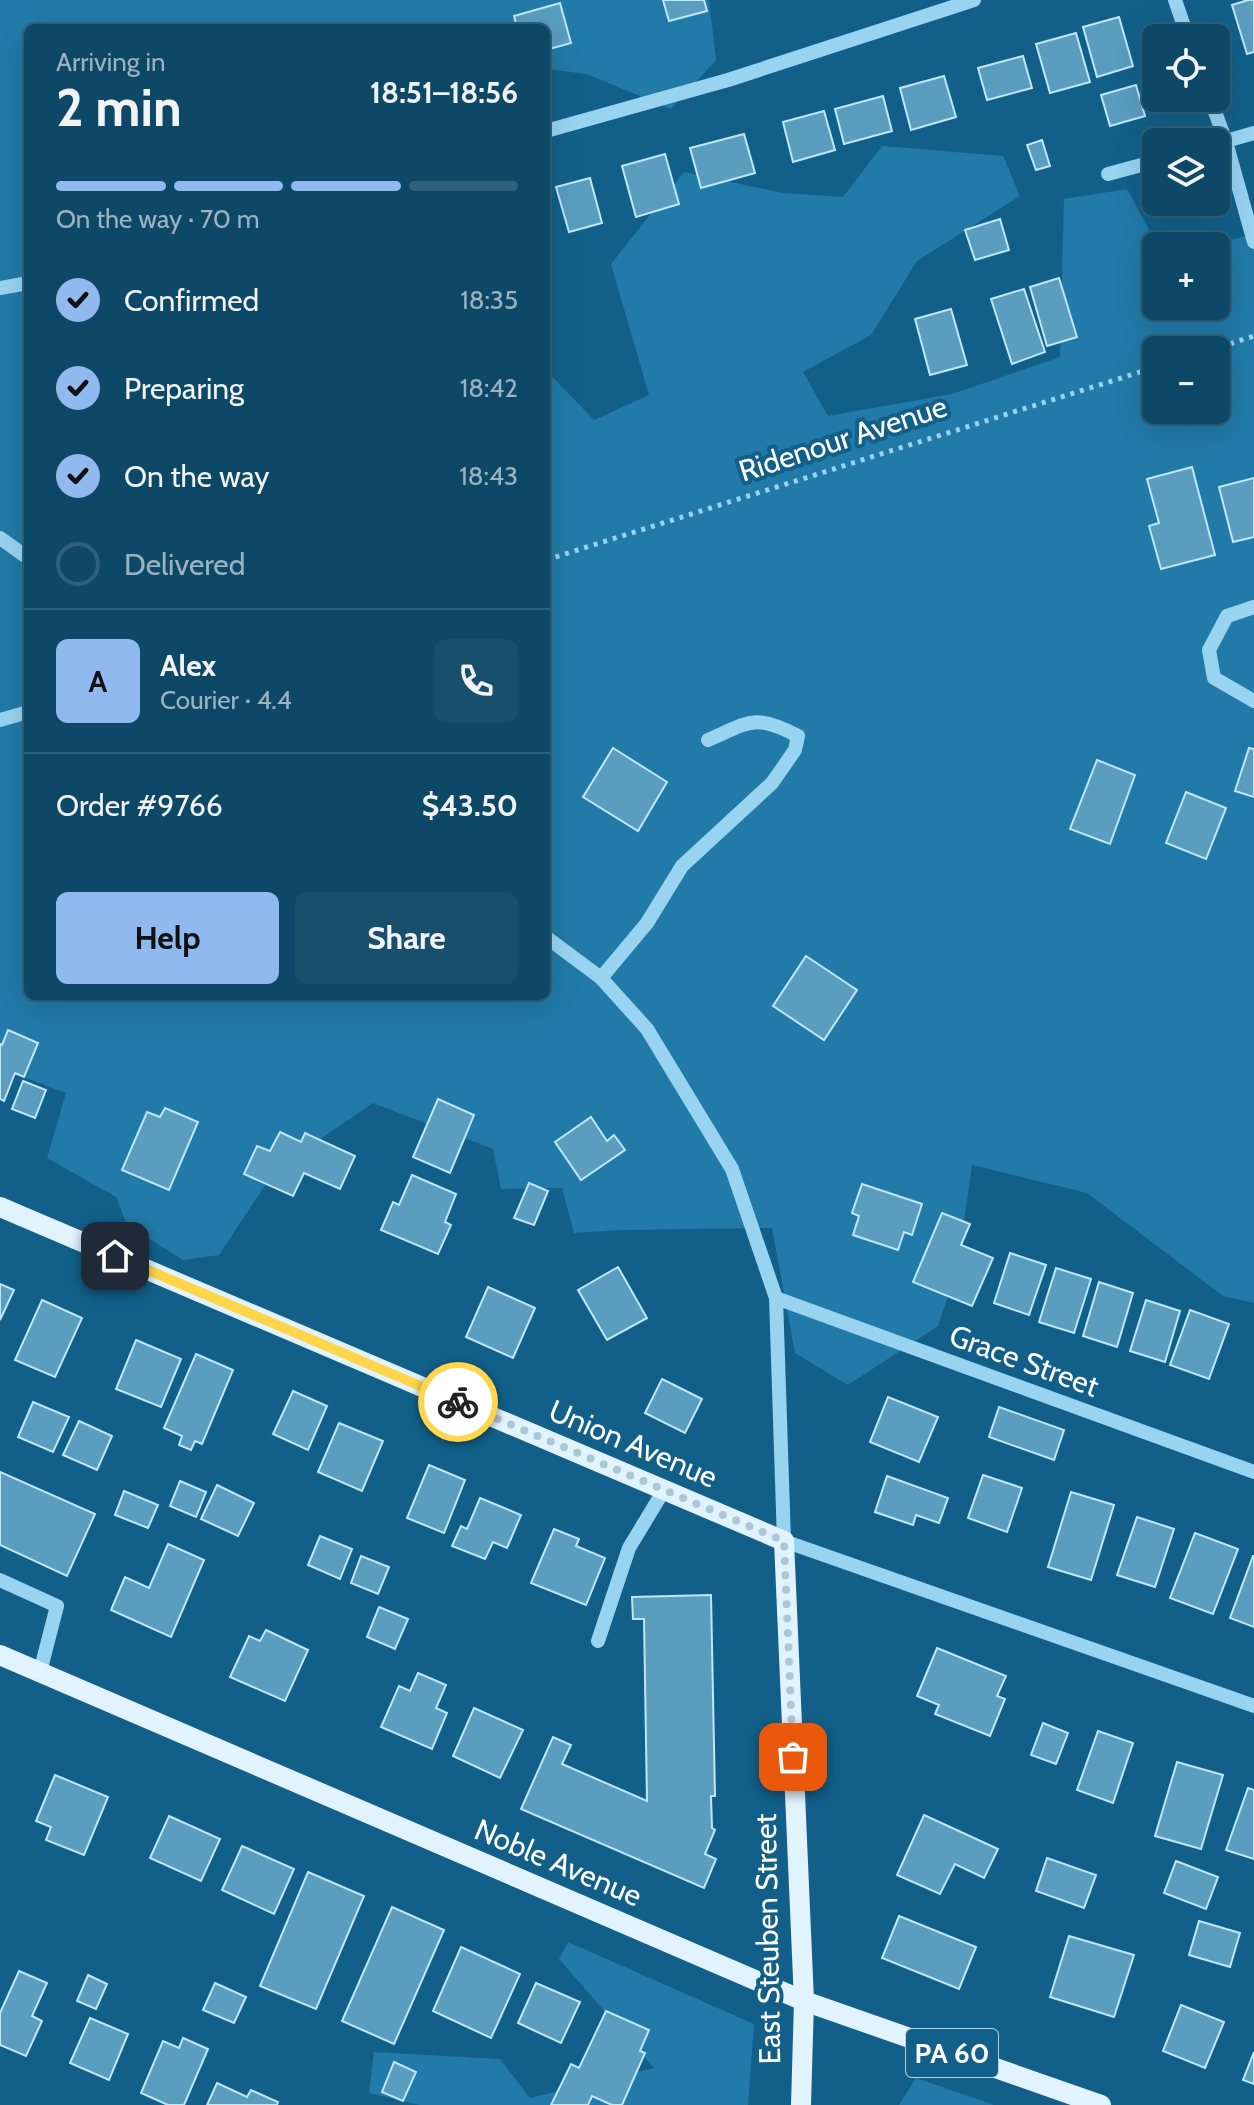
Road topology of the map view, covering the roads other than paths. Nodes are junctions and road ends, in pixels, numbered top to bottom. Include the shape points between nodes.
1 (974, 0) edge
2 (1175, 0) edge
3 (1183, 24) edge
4 (550, 130) edge
5 (1254, 133) edge
6 (1230, 140) edge
7 (1142, 165) edge
8 (1230, 170) edge
9 (1108, 174) dead end
10 (1254, 242) edge
11 (24, 284) edge
12 (0, 288) edge
13 (0, 538) edge
14 (24, 555) edge
15 (1254, 607) edge
16 (1254, 701) edge
17 (24, 713) edge
18 (0, 720) edge
19 (708, 740) dead end
20 (550, 940) edge
21 (601, 978) junction
22 (0, 1207) edge
23 (776, 1298) junction
24 (1254, 1472) edge
25 (664, 1490) junction
26 (784, 1541) junction
27 (0, 1580) edge
28 (598, 1641) dead end
29 (0, 1655) edge
30 (40, 1672) junction
31 (1254, 1706) edge
32 (804, 2001) junction
33 (801, 2105) edge
34 (1101, 2105) edge

1 - 4 street via 728,80
2 - 3 street
5 - 6 street
7 - 9 street
8 - 10 street
11 - 12 street
13 - 14 street
15 - 16 street via 1227,616 1209,650 1214,678
17 - 18 street
19 - 21 street via 754,720 798,736 795,750 772,783 682,866 647,923
20 - 21 street, East Steuben Street
21 - 23 street, East Steuben Street via 647,1029 732,1169
22 - 25 main road, Union Avenue
23 - 24 street, Grace Street
23 - 26 street, East Steuben Street
25 - 26 main road, Union Avenue
25 - 28 street via 629,1548
26 - 31 street, Union Avenue
26 - 32 main road, East Steuben Street
27 - 30 street via 57,1606
29 - 30 main road, Noble Avenue
30 - 32 main road, Noble Avenue
32 - 33 main road, East Steuben Street
32 - 34 main road, Noble Avenue / PA 60

